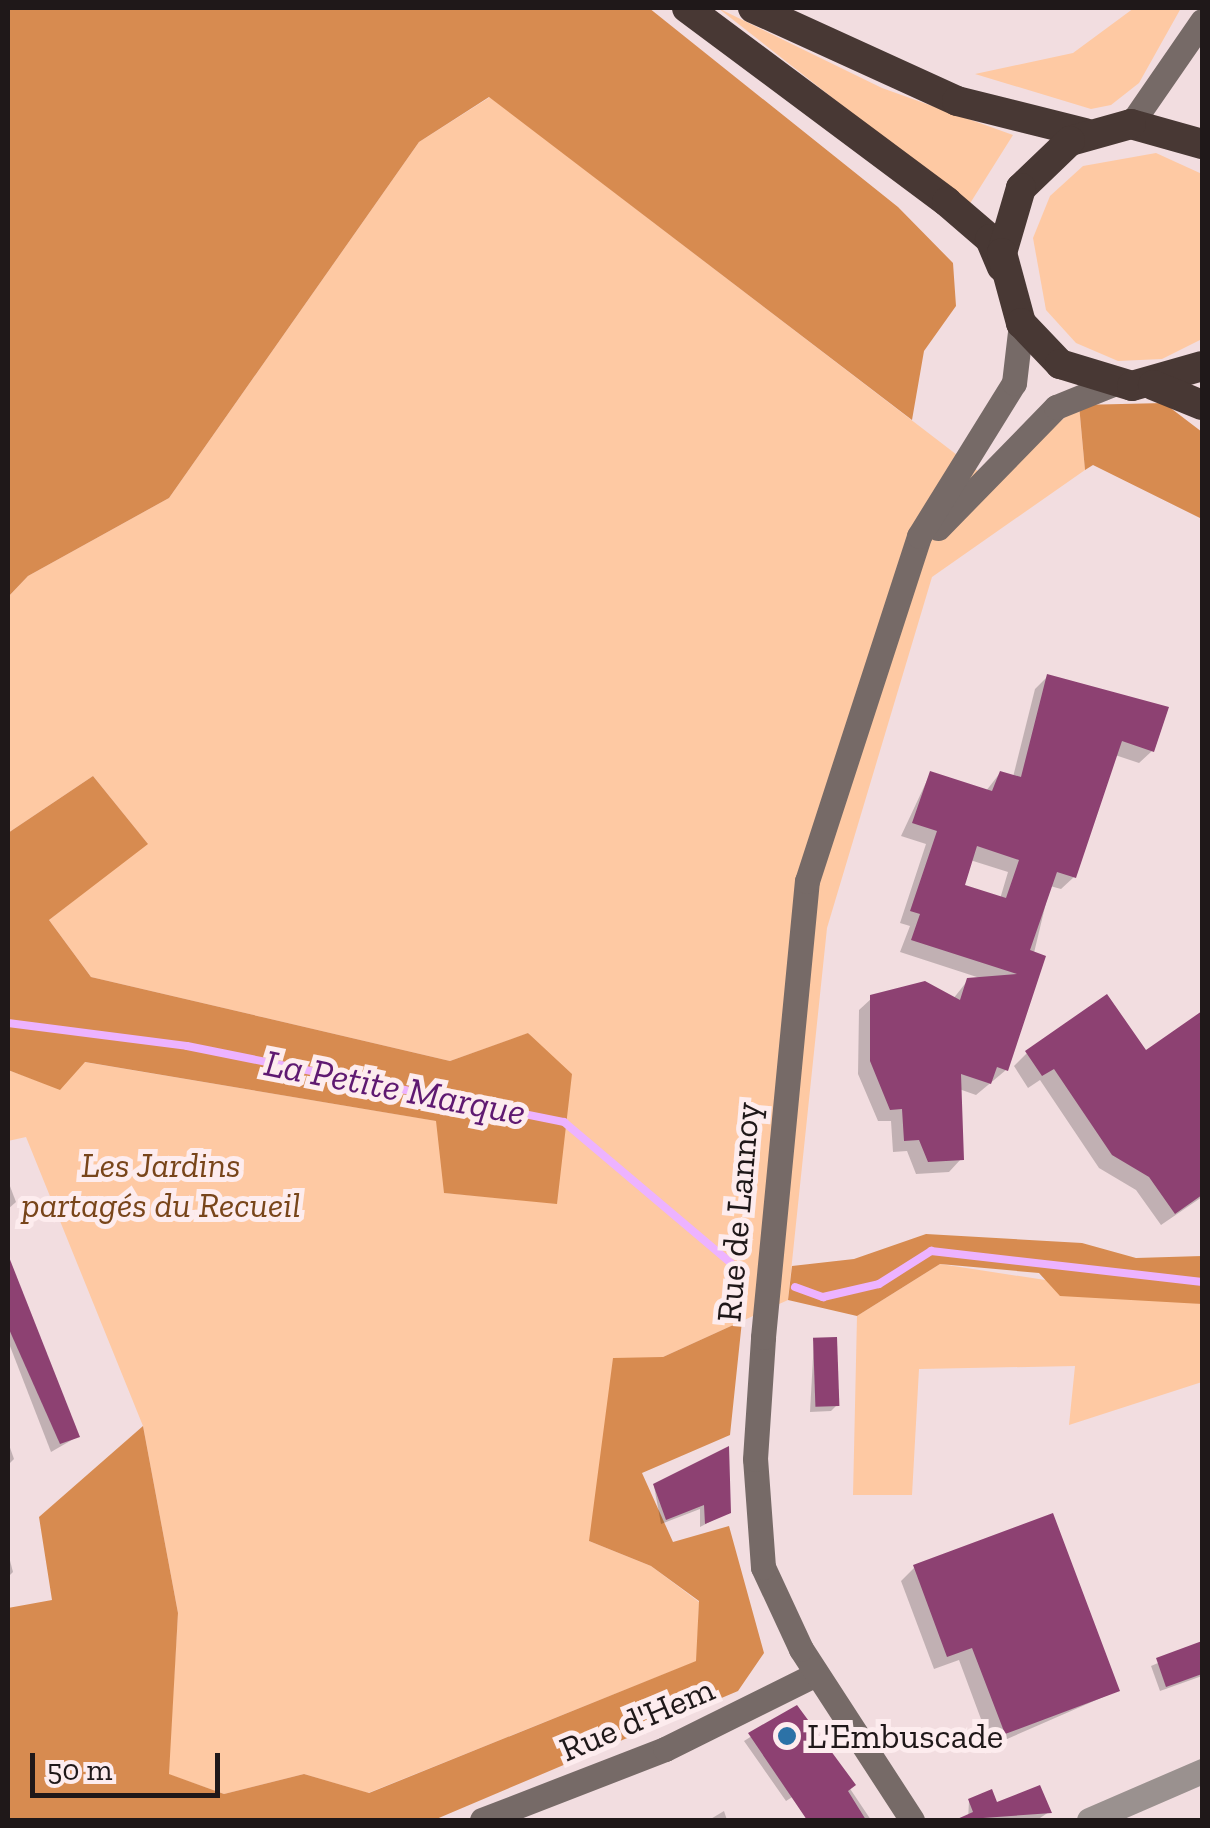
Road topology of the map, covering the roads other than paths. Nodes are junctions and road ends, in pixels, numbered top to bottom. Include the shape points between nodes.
1 (688, 8) edge
2 (753, 8) edge
3 (1202, 21) edge
4 (1131, 124) junction
5 (1085, 133) junction
6 (1202, 144) edge
7 (1003, 271) junction
8 (1021, 323) junction
9 (1202, 366) edge
10 (1113, 384) junction
11 (1150, 385) junction
12 (1202, 405) edge
13 (904, 584) junction
14 (816, 1674) junction
15 (1202, 1771) edge
16 (482, 1820) edge
17 (912, 1820) edge
18 (1089, 1820) edge

1 - 7 highway via 947,202 990,239
2 - 5 highway via 958,101
3 - 4 main road
4 - 5 highway
4 - 6 highway
5 - 7 highway via 1021,188
7 - 8 highway
8 - 10 highway via 1060,364
8 - 13 main road, Rue de Lannoy via 1014,383 932,508
9 - 11 highway
10 - 11 highway
10 - 13 main road, Rue de Lannoy via 1056,408 1004,454 954,506
11 - 12 highway
13 - 14 main road, Rue de Lannoy via 805,891 776,1178 757,1535 772,1593
14 - 16 main road, Rue d'Hem via 651,1755
14 - 17 main road, Rue de Lannoy
15 - 18 street

